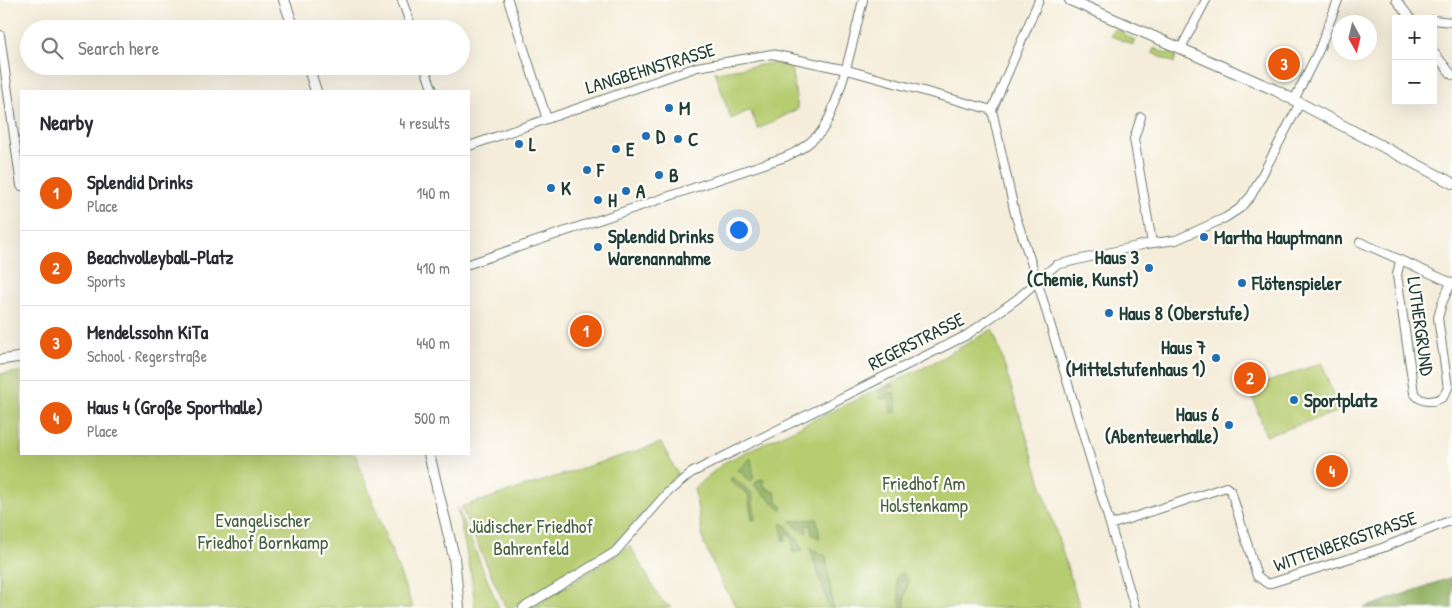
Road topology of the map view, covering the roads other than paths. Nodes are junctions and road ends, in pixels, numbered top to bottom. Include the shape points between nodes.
1 (284, 0) edge
2 (402, 0) edge
3 (508, 0) edge
4 (863, 0) edge
5 (1039, 0) edge
6 (1070, 0) edge
7 (1206, 0) edge
8 (1338, 0) edge
9 (1396, 0) edge
10 (1408, 15) edge
11 (291, 20) edge
12 (409, 20) edge
13 (1437, 20) edge
14 (1452, 22) edge
15 (0, 35) edge
16 (1180, 48) junction
17 (1437, 56) edge
18 (845, 70) junction
19 (311, 75) edge
20 (427, 75) edge
21 (1452, 75) edge
22 (316, 90) edge
23 (433, 90) edge
24 (1297, 101) junction
25 (992, 110) junction
26 (1140, 117) dead end
27 (547, 119) junction
28 (470, 146) edge
29 (20, 179) edge
30 (1452, 183) edge
31 (1360, 242) dead end
32 (1152, 244) junction
33 (1400, 261) junction
34 (470, 264) edge
35 (1037, 280) junction
36 (1452, 283) edge
37 (20, 357) edge
38 (0, 360) edge
39 (429, 455) edge
40 (1452, 520) edge
41 (1110, 525) junction
42 (459, 608) edge
43 (523, 608) edge
44 (1135, 608) edge

1 - 11 main road
2 - 12 street
3 - 27 street
4 - 18 street
5 - 25 street
6 - 16 main road
7 - 16 street
8 - 24 street, REGERSTRASSE
9 - 10 street
13 - 14 street
15 - 29 street
16 - 24 main road
17 - 21 street
18 - 25 street, LANGBEHNSTRASSE
18 - 27 street, LANGBEHNSTRASSE via 772,54 711,64
18 - 34 street via 821,132 787,156
19 - 22 main road
20 - 23 street
24 - 30 main road
24 - 32 street, REGERSTRASSE via 1244,205 1190,235
25 - 35 street via 1014,214
26 - 32 street via 1134,139
27 - 28 street, LANGBEHNSTRASSE
31 - 33 street
32 - 35 street, REGERSTRASSE via 1063,262
33 - 36 street
33 - 36 street, LUTHERGRUND via 1397,275 1414,393 1427,402 1443,397 1448,388 1438,318
35 - 41 street
35 - 43 street, REGERSTRASSE via 986,323 938,351 691,473 668,492 615,552
37 - 38 street
39 - 42 main road via 454,557
40 - 41 street, WITTENBERGSTRASSE via 1382,548 1268,584 1257,576 1226,487
41 - 44 street

